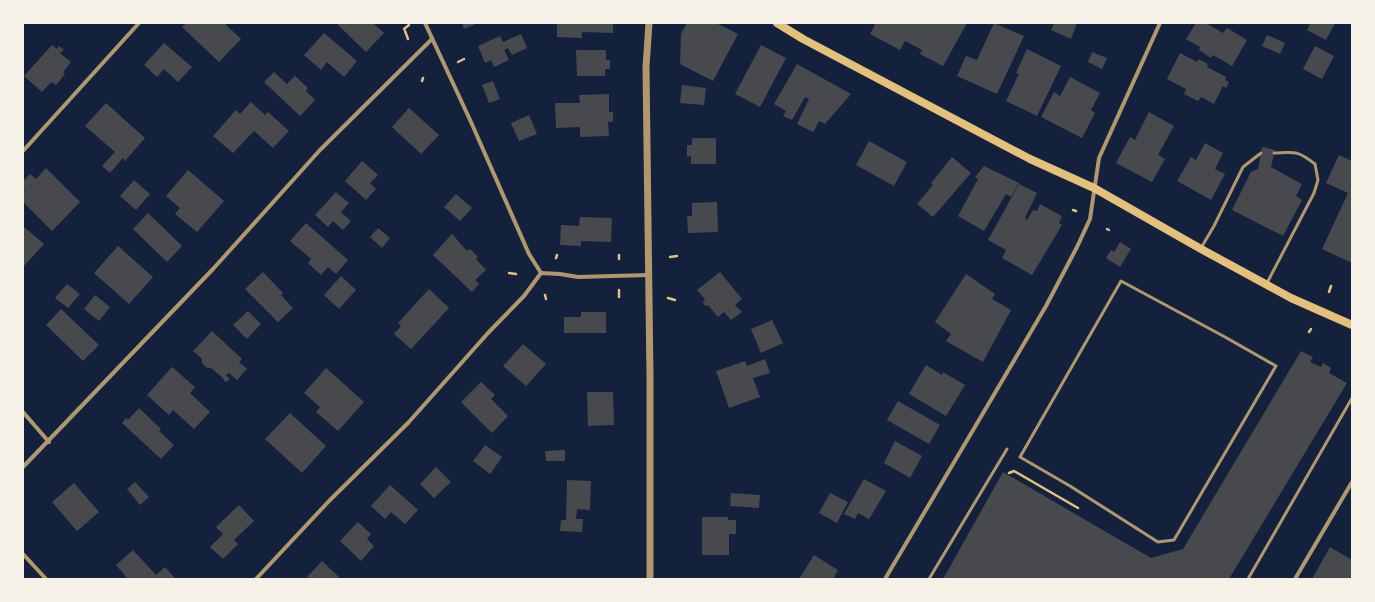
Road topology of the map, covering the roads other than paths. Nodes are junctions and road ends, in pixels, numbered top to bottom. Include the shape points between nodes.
1 (139, 23) edge
2 (425, 23) edge
3 (650, 23) edge
4 (778, 23) edge
5 (1160, 23) edge
6 (432, 39) junction
7 (23, 151) edge
8 (1261, 153) dead end
9 (1274, 153) dead end
10 (1094, 188) junction
11 (1201, 249) junction
12 (541, 273) junction
13 (648, 275) junction
14 (1121, 281) joint
15 (1266, 284) junction
16 (1352, 325) edge
17 (1352, 398) edge
18 (23, 412) edge
19 (49, 442) junction
20 (1007, 449) dead end
21 (23, 467) edge
22 (1352, 482) edge
23 (23, 554) edge
24 (46, 579) edge
25 (256, 579) edge
26 (650, 579) edge
27 (885, 579) edge
28 (929, 579) edge
29 (1248, 579) edge
30 (1295, 579) edge

1 - 7 street
2 - 6 street
3 - 13 street via 646,67
4 - 10 main road via 1030,159
5 - 10 street via 1099,158
6 - 12 street via 529,254
6 - 19 street via 320,150 213,270
8 - 11 lane via 1243,167
9 - 15 lane via 1297,152 1304,155 1315,164 1318,180 1314,193
10 - 11 main road
10 - 27 street via 1090,219 1046,306
11 - 15 main road
12 - 13 street via 578,277
12 - 25 street via 524,296 408,423 329,501
13 - 26 street
14 - 14 lane via 1020,457 1158,542 1174,540 1276,366
15 - 16 main road
17 - 29 lane
18 - 19 street
19 - 21 street
20 - 28 lane
22 - 30 street
23 - 24 street

